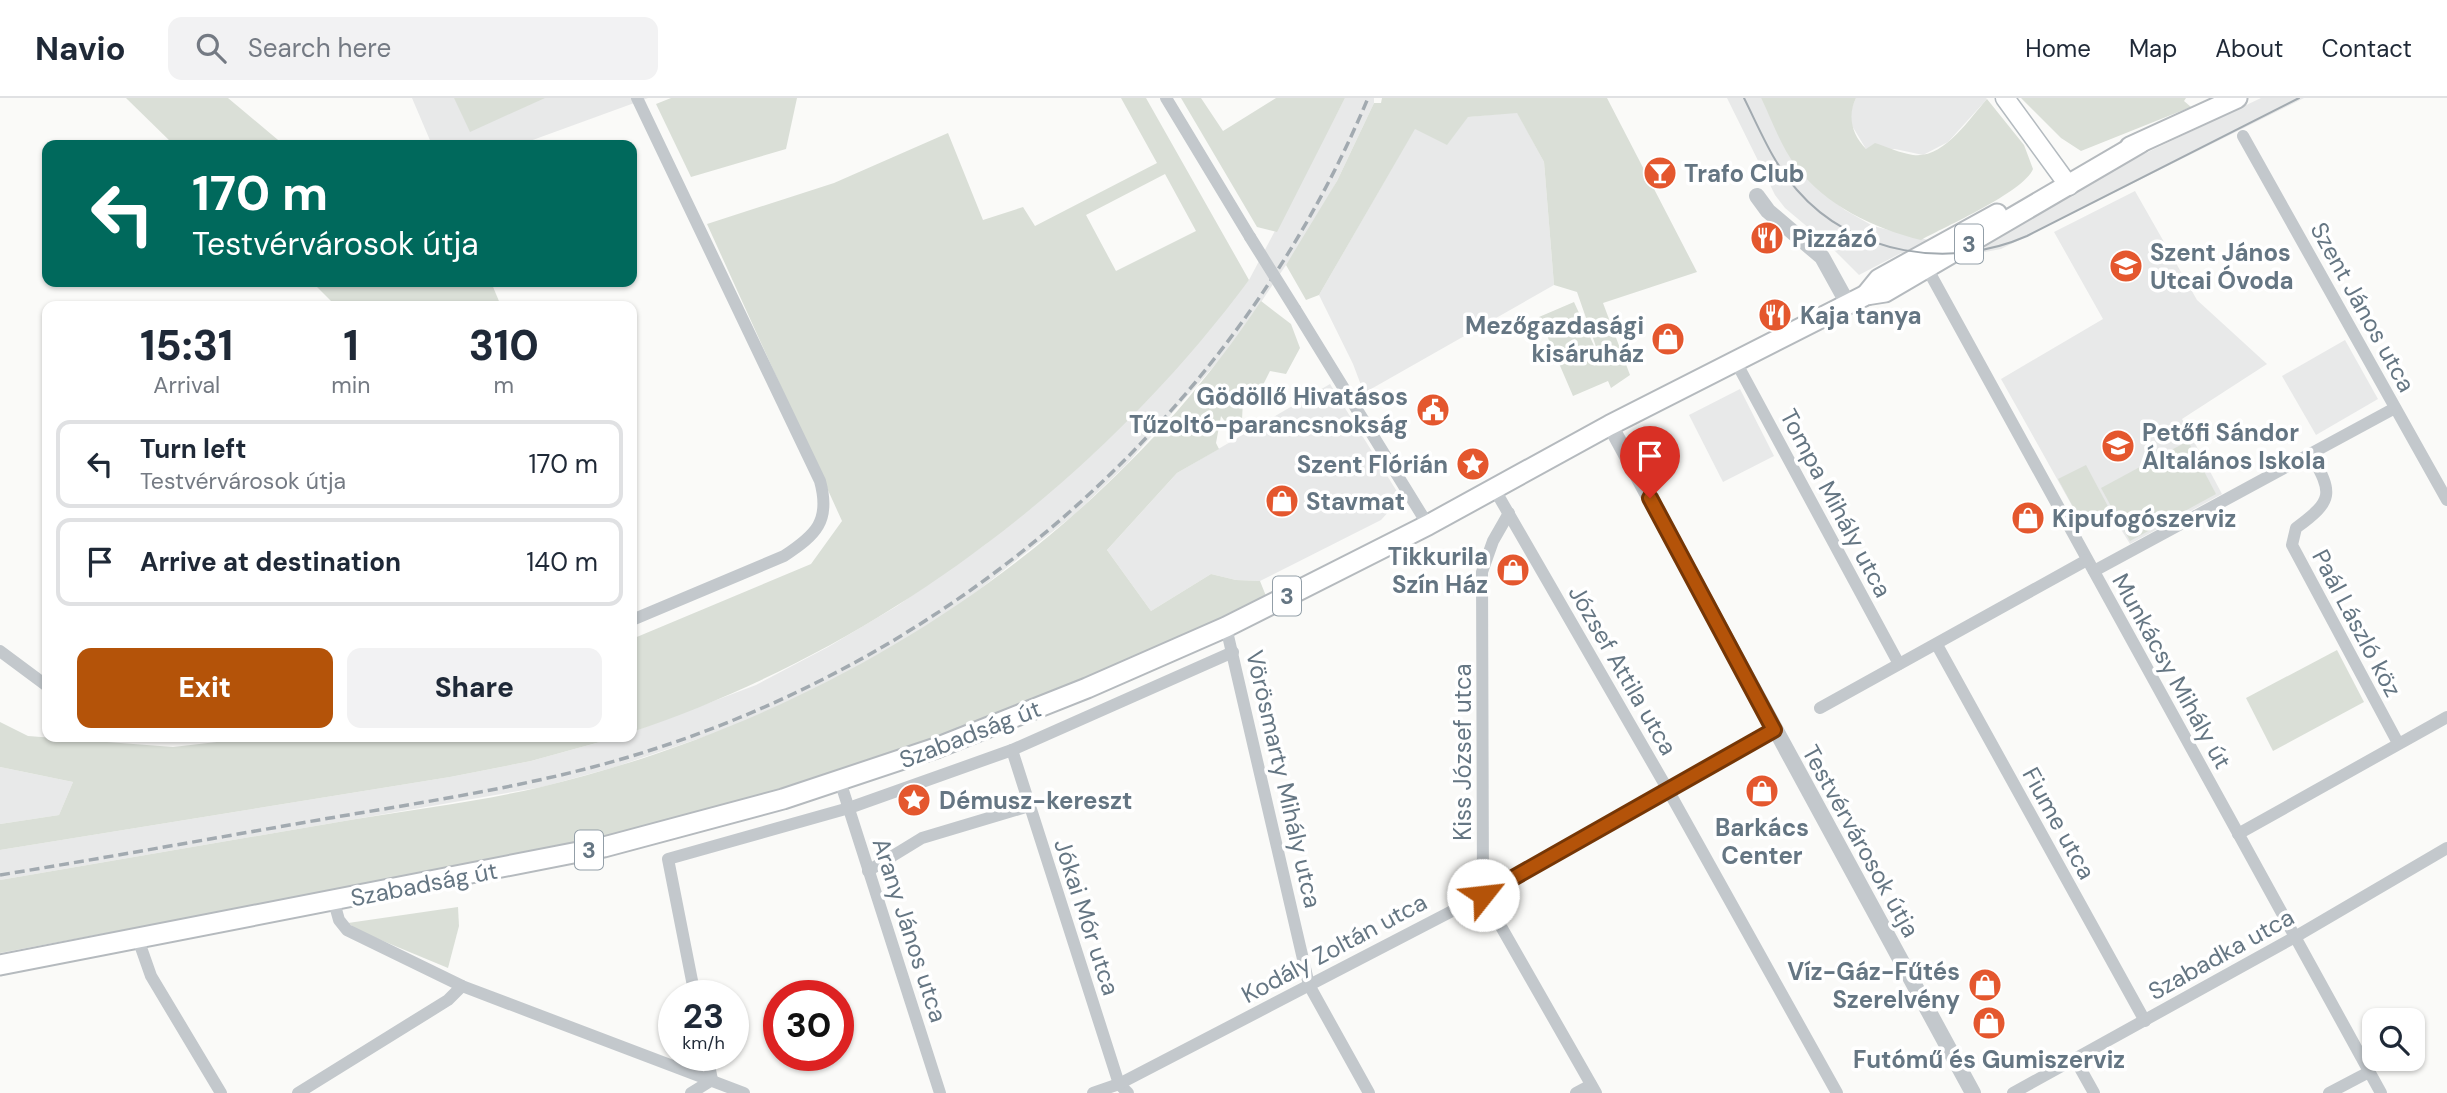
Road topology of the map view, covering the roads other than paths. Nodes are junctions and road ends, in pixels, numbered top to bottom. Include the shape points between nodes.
1 (637, 98) edge
2 (1166, 98) edge
3 (2005, 98) edge
4 (2237, 98) edge
5 (2243, 136) dead end
6 (2067, 182) junction
7 (1757, 196) dead end
8 (1927, 268) junction
9 (1866, 295) junction
10 (1848, 304) junction
11 (1736, 362) junction
12 (2395, 408) junction
13 (1610, 425) junction
14 (2311, 454) junction
15 (1495, 490) junction
16 (2447, 500) edge
17 (1508, 513) junction
18 (1429, 525) junction
19 (2090, 566) junction
20 (637, 618) edge
21 (1226, 627) junction
22 (1937, 645) junction
23 (0, 651) edge
24 (1233, 652) junction
25 (1899, 664) junction
26 (42, 682) edge
27 (1821, 708) dead end
28 (2447, 717) edge
29 (1774, 730) junction
30 (2398, 743) junction
31 (1013, 750) junction
32 (840, 780) junction
33 (1668, 790) junction
34 (1030, 806) junction
35 (849, 808) junction
36 (2238, 834) junction
37 (2447, 848) edge
38 (868, 871) junction
39 (1483, 895) junction
40 (334, 902) junction
41 (2295, 937) junction
42 (138, 939) junction
43 (0, 965) edge
44 (692, 980) edge
45 (1309, 985) junction
46 (462, 986) junction
47 (2145, 1021) junction
48 (2074, 1059) junction
49 (710, 1071) edge
50 (2369, 1072) junction
51 (712, 1080) junction
52 (1123, 1089) edge
53 (1593, 1089) edge
54 (221, 1093) edge
55 (298, 1093) edge
56 (691, 1093) edge
57 (744, 1093) edge
58 (940, 1093) edge
59 (1093, 1093) edge
60 (1369, 1093) edge
61 (1576, 1093) edge
62 (1837, 1093) edge
63 (1973, 1093) edge
64 (2012, 1093) edge
65 (2094, 1093) edge
66 (2329, 1093) edge
67 (2381, 1093) edge

1 - 20 street via 825,497 818,529 805,543
2 - 18 street, bridge
3 - 6 main road
4 - 6 main road, Szabadság út / 3
5 - 12 street, Szent János utca
6 - 8 main road, Szabadság út / 3
6 - 9 main road, Szabadság út / 3 via 1879,279
7 - 10 street via 1822,257
8 - 9 main road, Szabadság út / 3 via 1885,292
8 - 19 street, Munkácsy Mihály út
9 - 10 main road, Szabadság út / 3
10 - 11 main road, Szabadság út / 3
11 - 13 main road, Szabadság út / 3
11 - 25 street, Tompa Mihály utca
12 - 14 street
12 - 16 street, Szent János utca
13 - 15 main road, Szabadság út / 3
13 - 29 street, Testvérvárosok útja
14 - 19 street
14 - 30 street, Paál László köz via 2328,485 2327,499 2296,528 2292,545
15 - 17 street, József Attila utca
15 - 18 main road, Szabadság út / 3
17 - 33 street, József Attila utca
17 - 39 street, Kiss József utca via 1482,572
18 - 21 main road, Szabadság út / 3
19 - 22 street
19 - 36 street, Munkácsy Mihály út
21 - 24 street, Vörösmarty Mihály utca
21 - 32 main road, Szabadság út / 3 via 1047,705
22 - 25 street
22 - 47 street, Fiume utca
23 - 26 street
24 - 31 street, Szabadság út
24 - 45 street, Vörösmarty Mihály utca
25 - 27 street
28 - 30 street
29 - 33 street, Kodály Zoltán utca
29 - 63 street, Testvérvárosok útja
30 - 36 street
31 - 34 street, Jókai Mór utca
31 - 35 street, Szabadság út
32 - 35 street, Arany János utca
32 - 40 main road, Szabadság út / 3 via 604,847
33 - 39 street, Kodály Zoltán utca
33 - 62 street, József Attila utca
34 - 38 street via 922,838
34 - 52 street, Jókai Mór utca
35 - 38 street, Arany János utca
35 - 44 street, Szabadság út via 668,859
36 - 41 street, Munkácsy Mihály út
37 - 41 street, Szabadka utca
38 - 58 street, Arany János utca
39 - 45 street, Kodály Zoltán utca
39 - 53 street, Kiss József utca
40 - 42 main road, Szabadság út / 3
40 - 46 street via 347,930
41 - 47 street, Szabadka utca
41 - 50 street, Munkácsy Mihály út
42 - 43 main road, Szabadság út / 3
42 - 54 street via 151,976
45 - 52 street, Kodály Zoltán utca
45 - 60 street, Vörösmarty Mihály utca
46 - 51 street
46 - 55 street via 448,1000
47 - 48 street, Szabadka utca
48 - 64 street, Szabadka utca
48 - 65 street
49 - 51 street
50 - 66 street
50 - 67 street, Munkácsy Mihály út
51 - 56 street
51 - 57 street
52 - 59 street, Kodály Zoltán utca
53 - 61 street

